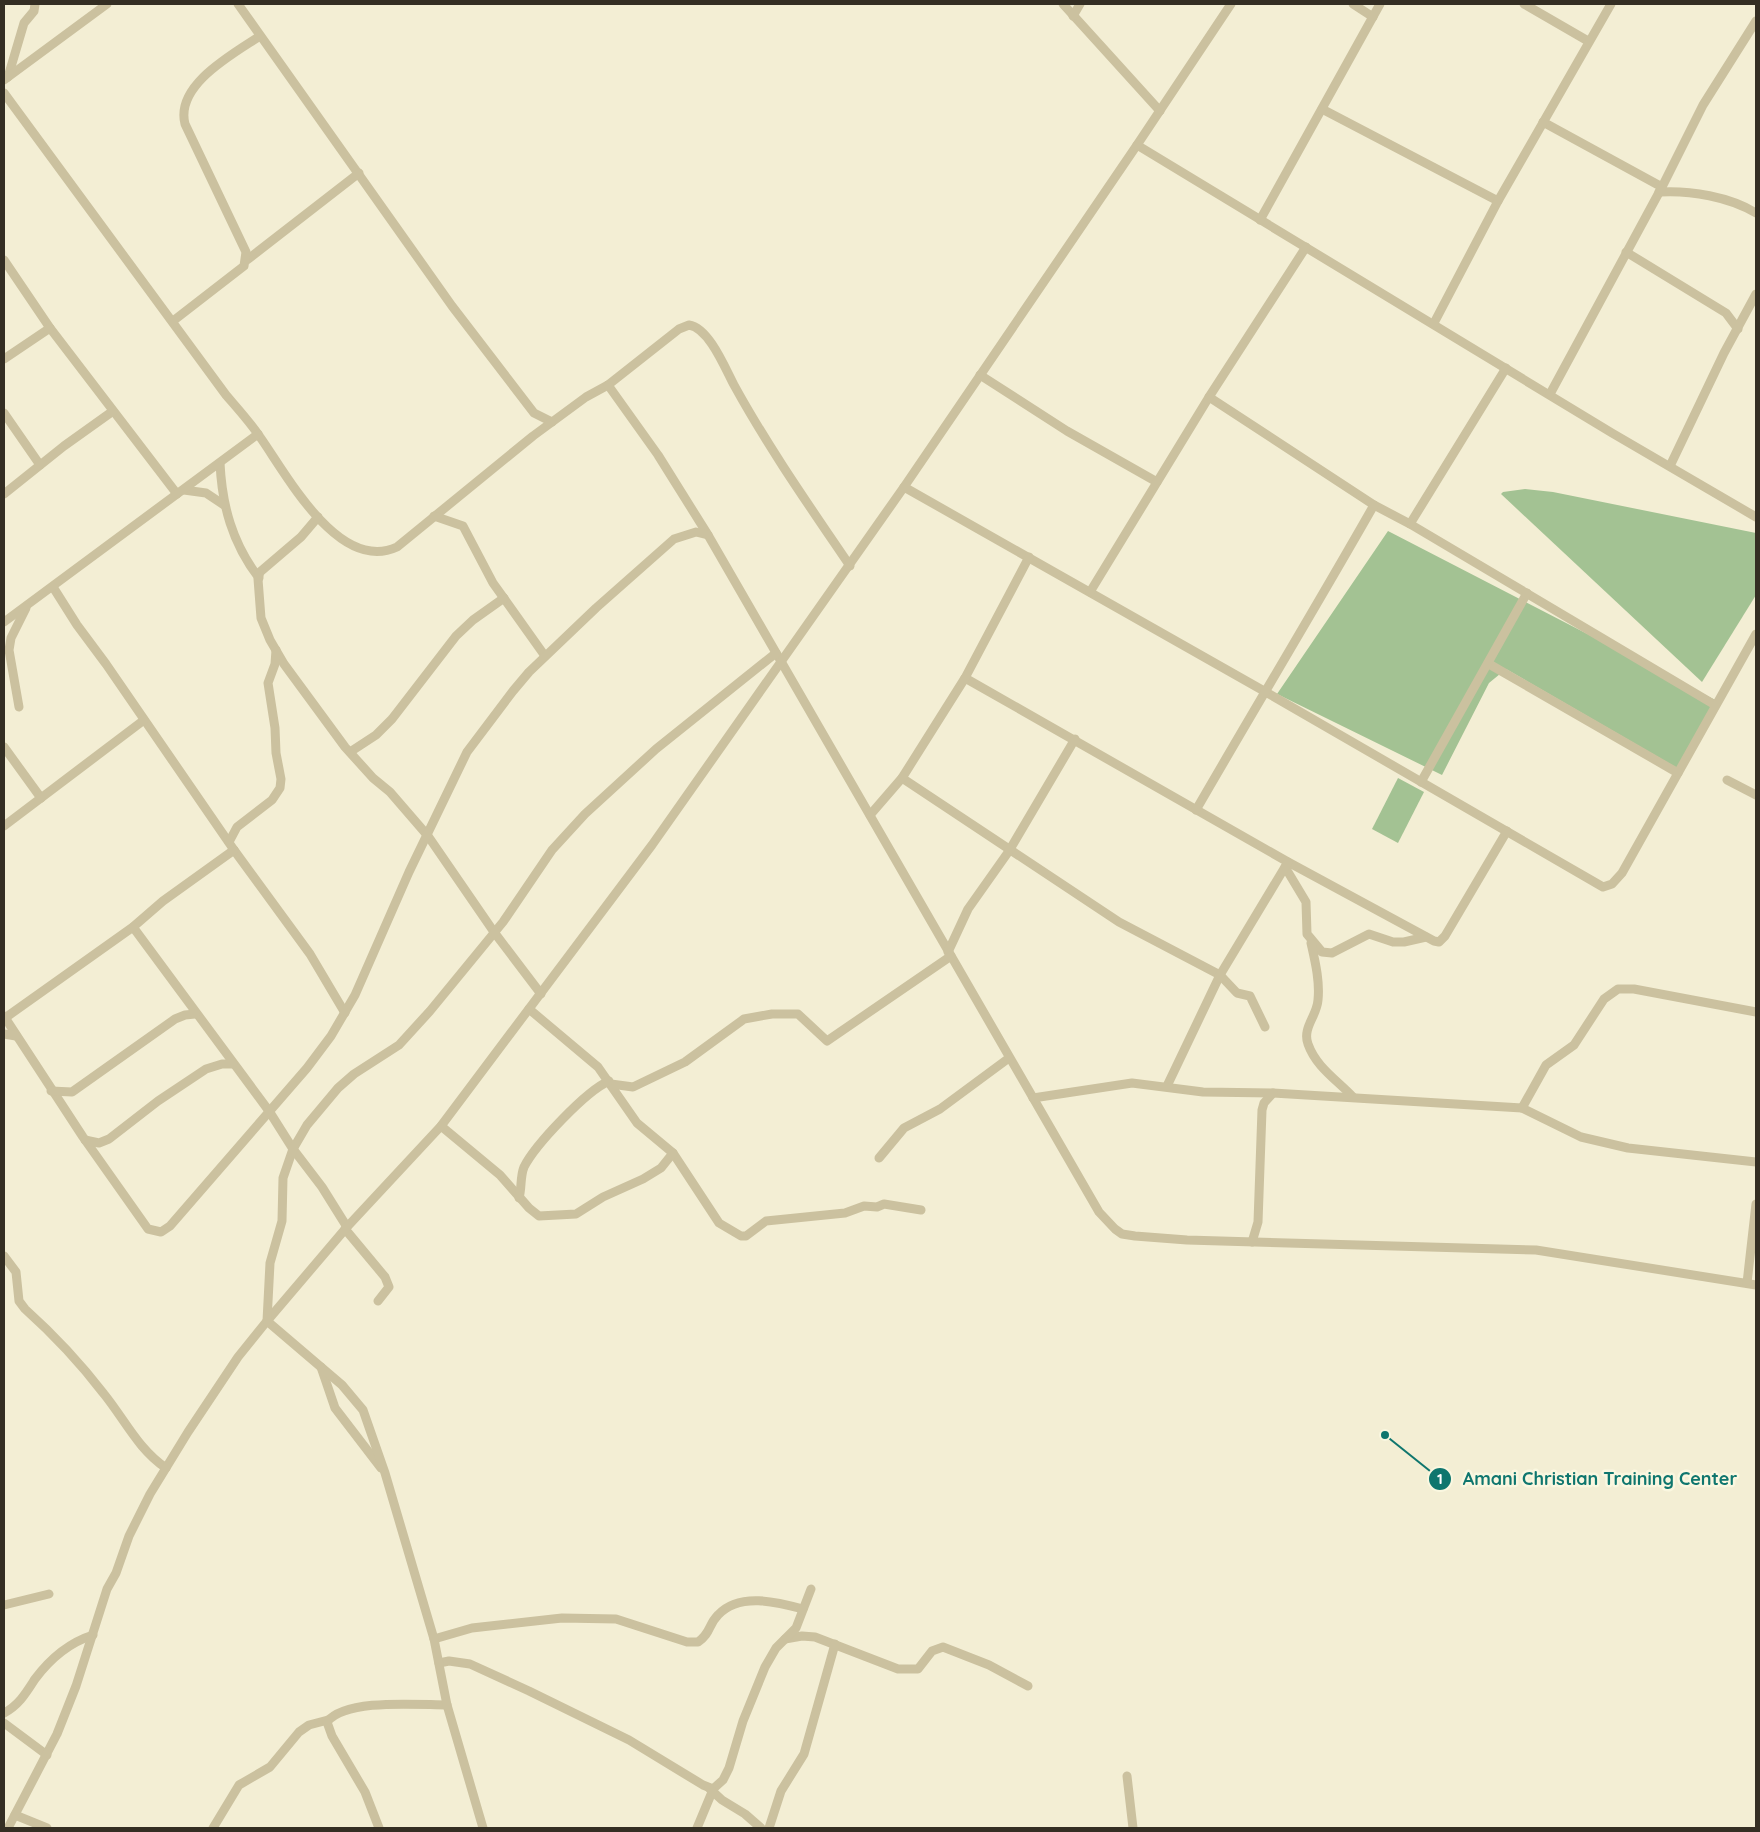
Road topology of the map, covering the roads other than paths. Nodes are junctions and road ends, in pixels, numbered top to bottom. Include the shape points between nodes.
1 (35, 4) edge
2 (107, 4) edge
3 (238, 4) edge
4 (1064, 4) edge
5 (1080, 4) edge
6 (1230, 4) edge
7 (1353, 4) edge
8 (1380, 4) edge
9 (1524, 4) edge
10 (1611, 4) edge
11 (1365, 7) edge
12 (1073, 16) junction
13 (1374, 17) junction
14 (1756, 21) edge
15 (1753, 32) edge
16 (260, 36) junction
17 (1588, 41) junction
18 (6, 79) edge
19 (5, 96) edge
20 (1322, 109) junction
21 (1160, 111) junction
22 (1543, 122) junction
23 (1138, 145) junction
24 (359, 173) junction
25 (1661, 189) junction
26 (1498, 201) junction
27 (1756, 213) edge
28 (1260, 220) junction
29 (1306, 247) junction
30 (1626, 252) junction
31 (4, 260) edge
32 (247, 260) junction
33 (1756, 294) edge
34 (173, 321) junction
35 (1434, 323) junction
36 (50, 328) junction
37 (1738, 329) junction
38 (4, 359) edge
39 (1506, 368) junction
40 (980, 375) junction
41 (608, 385) junction
42 (1550, 394) junction
43 (1209, 397) junction
44 (113, 411) junction
45 (4, 413) edge
46 (536, 414) junction
47 (552, 422) junction
48 (258, 434) junction
49 (534, 436) junction
50 (220, 463) junction
51 (40, 465) junction
52 (1670, 466) junction
53 (1157, 482) junction
54 (904, 488) junction
55 (180, 492) junction
56 (4, 494) edge
57 (1374, 504) junction
58 (224, 505) junction
59 (434, 516) junction
60 (318, 517) junction
61 (1756, 517) edge
62 (1410, 524) junction
63 (708, 535) junction
64 (1029, 556) junction
65 (850, 566) junction
66 (259, 578) junction
67 (53, 587) junction
68 (1090, 592) junction
69 (1527, 593) junction
70 (504, 598) junction
71 (28, 606) junction
72 (4, 622) edge
73 (1756, 634) edge
74 (276, 650) junction
75 (776, 653) junction
76 (545, 656) junction
77 (781, 662) junction
78 (1488, 664) junction
79 (8, 665) edge
80 (965, 678) junction
81 (1264, 691) junction
82 (1715, 705) junction
83 (18, 707) dead end
84 (144, 720) junction
85 (1075, 739) junction
86 (4, 747) edge
87 (350, 752) junction
88 (1678, 773) junction
89 (902, 778) junction
90 (1727, 780) dead end
91 (1421, 782) junction
92 (1756, 795) edge
93 (41, 798) junction
94 (1196, 810) junction
95 (870, 815) junction
96 (4, 826) edge
97 (1507, 831) junction
98 (428, 836) junction
99 (232, 846) junction
100 (1009, 851) junction
101 (1286, 865) junction
102 (133, 927) junction
103 (494, 932) junction
104 (1426, 937) junction
105 (1311, 940) junction
106 (949, 954) junction
107 (1220, 975) junction
108 (541, 994) junction
109 (530, 1009) junction
110 (1756, 1012) edge
111 (345, 1013) junction
112 (195, 1014) junction
113 (4, 1017) edge
114 (1264, 1028) dead end
115 (4, 1034) edge
116 (16, 1036) junction
117 (1009, 1058) junction
118 (233, 1064) junction
119 (610, 1083) junction
120 (1167, 1086) junction
121 (51, 1091) junction
122 (1273, 1092) junction
123 (1353, 1097) junction
124 (1033, 1098) junction
125 (1522, 1108) junction
126 (269, 1111) junction
127 (441, 1126) junction
128 (85, 1140) junction
129 (293, 1149) junction
130 (673, 1153) junction
131 (879, 1158) dead end
132 (1756, 1162) edge
133 (519, 1198) junction
134 (1756, 1204) edge
135 (921, 1210) dead end
136 (346, 1228) junction
137 (1252, 1242) junction
138 (4, 1256) edge
139 (1752, 1284) edge
140 (378, 1301) dead end
141 (267, 1321) junction
142 (321, 1366) junction
143 (166, 1468) junction
144 (385, 1473) junction
145 (811, 1588) dead end
146 (49, 1594) dead end
147 (4, 1604) edge
148 (803, 1609) junction
149 (93, 1635) junction
150 (434, 1639) junction
151 (785, 1639) junction
152 (835, 1644) junction
153 (440, 1662) junction
154 (1028, 1686) dead end
155 (447, 1705) junction
156 (4, 1712) edge
157 (328, 1720) junction
158 (4, 1723) edge
159 (47, 1755) junction
160 (1127, 1776) dead end
161 (710, 1790) junction
162 (15, 1815) junction
163 (8, 1828) edge
164 (47, 1828) edge
165 (213, 1828) edge
166 (379, 1828) edge
167 (483, 1828) edge
168 (697, 1828) edge
169 (761, 1828) edge
170 (768, 1828) edge
171 (1133, 1828) edge

1 - 18 street via 34,11 24,23
2 - 18 street
3 - 16 street
4 - 12 street
5 - 12 street
6 - 21 street
7 - 11 street
8 - 13 street
9 - 17 street
10 - 17 street
11 - 13 street
12 - 21 street
13 - 20 street
14 - 15 street
15 - 25 street via 1703,105
16 - 24 street
16 - 32 street via 198,83 183,108 185,124
17 - 22 street
19 - 34 street
20 - 26 street
20 - 28 street
21 - 23 street
22 - 25 street
22 - 26 street
23 - 28 street
23 - 40 street
24 - 32 street
24 - 46 street via 452,306
25 - 27 street via 1728,201
25 - 30 street
26 - 35 street
28 - 29 street
29 - 35 street
29 - 43 street
30 - 37 street via 1726,313
30 - 42 street
31 - 36 street
32 - 34 street via 244,266
33 - 37 street
34 - 48 street
35 - 39 street
36 - 38 street
36 - 44 street
37 - 52 street
39 - 42 street
39 - 62 street
40 - 53 street
40 - 54 street
41 - 47 street
41 - 63 street via 658,455
41 - 65 street via 679,328 689,325 699,329
42 - 52 street
43 - 53 street
43 - 57 street
44 - 51 street
44 - 55 street
45 - 51 street
46 - 47 street
46 - 49 street
47 - 49 street
48 - 50 street
48 - 60 street
49 - 59 street
50 - 55 street
50 - 58 street
51 - 56 street
52 - 61 street
53 - 68 street
54 - 64 street
54 - 65 street
55 - 58 street via 206,493
55 - 67 street
57 - 62 street
57 - 81 street
58 - 66 street via 230,528
59 - 60 street via 397,547 375,552 340,538
59 - 70 street via 463,526
60 - 66 street via 301,537 266,565
62 - 69 street
63 - 75 street
63 - 76 street via 696,532 674,539
64 - 68 street
64 - 80 street
65 - 77 street
66 - 74 street via 260,618
67 - 71 street
67 - 84 street
68 - 81 street
69 - 78 street
69 - 82 street
70 - 76 street
70 - 87 street via 456,636 392,719
71 - 72 street
71 - 79 street via 10,643
73 - 82 street
74 - 87 street
74 - 99 street via 268,683 280,788 272,800 238,828
75 - 77 street
75 - 103 street via 656,749 584,814 552,850
76 - 98 street via 513,691 467,752
77 - 95 street
77 - 108 street via 712,763
78 - 88 street
78 - 91 street
79 - 83 street
80 - 85 street
80 - 89 street
81 - 91 street
81 - 94 street
82 - 88 street
84 - 93 street
84 - 99 street
85 - 94 street
85 - 100 street
86 - 93 street
87 - 98 street
88 - 97 street via 1622,873 1607,886
89 - 95 street
89 - 100 street
90 - 92 street
91 - 97 street
93 - 96 street
94 - 101 street
95 - 106 street
97 - 104 street via 1445,936 1437,942
98 - 103 street
98 - 111 street
99 - 102 street
99 - 111 street via 310,954
100 - 106 street via 968,909
100 - 107 street via 1119,922
101 - 104 street
101 - 105 street via 1306,902 1306,927
101 - 107 street
102 - 112 street
102 - 113 street
103 - 108 street
103 - 129 street via 399,1045 354,1074 328,1098
104 - 105 street via 1393,942 1369,934 1327,954
105 - 123 street via 1319,990 1318,1005 1309,1022 1306,1038 1322,1068
106 - 117 street
106 - 119 street via 827,1040 798,1014 750,1017 685,1062 633,1087
107 - 114 street via 1237,993 1253,998
107 - 120 street
108 - 109 street
109 - 119 street via 591,1060
109 - 127 street
110 - 125 street via 1634,989 1618,989 1604,999 1574,1045 1546,1065
111 - 126 street via 306,1068
112 - 118 street
112 - 121 street via 175,1019 72,1092
113 - 116 street
115 - 116 street
116 - 121 street
117 - 124 street
117 - 131 street via 940,1109 904,1128
118 - 126 street
118 - 128 street via 206,1070 158,1101 109,1140 99,1143
119 - 130 street via 637,1123
119 - 133 street via 585,1096 527,1163
120 - 122 street via 1203,1092
120 - 124 street via 1114,1084
121 - 128 street
122 - 123 street
122 - 137 street via 1262,1110 1258,1222
123 - 125 street
124 - 137 street via 1099,1212 1122,1234
125 - 132 street via 1581,1138 1628,1148
126 - 128 street via 194,1200 161,1232 148,1229
126 - 129 street
127 - 133 street via 500,1174
127 - 136 street
129 - 136 street via 322,1187
129 - 141 street via 283,1178 282,1220 270,1263
130 - 133 street via 661,1168 571,1216 539,1216
130 - 135 street via 719,1223 741,1236 746,1236 766,1221 845,1213 864,1206 884,1204
134 - 139 street
136 - 140 street via 385,1277 389,1287
136 - 141 street
137 - 139 street via 1536,1250
138 - 143 street via 16,1272 19,1301 25,1309 71,1354 144,1451
141 - 142 street
141 - 143 street via 238,1357
142 - 144 street via 335,1408
142 - 144 street via 353,1395 363,1410
143 - 149 street via 129,1536 116,1574 107,1589
144 - 150 street
145 - 148 street
146 - 147 street
148 - 150 street via 763,1601 734,1606 719,1613 710,1631 698,1642 688,1642 616,1619 562,1618 472,1628
148 - 151 street via 796,1628
149 - 156 street via 65,1648 21,1701
149 - 159 street
150 - 153 street
151 - 152 street via 815,1637
151 - 161 street via 773,1653 754,1691 726,1776
152 - 154 street via 898,1669 915,1670 935,1648 944,1647
152 - 170 street via 804,1754 781,1791
153 - 155 street
153 - 161 street via 470,1664 529,1691 629,1740
155 - 157 street via 382,1704
155 - 167 street
157 - 165 street via 309,1725 299,1732 270,1768 239,1785
157 - 166 street via 328,1727 360,1782
158 - 159 street
159 - 162 street
160 - 171 street
161 - 168 street
161 - 169 street
162 - 163 street
162 - 164 street

